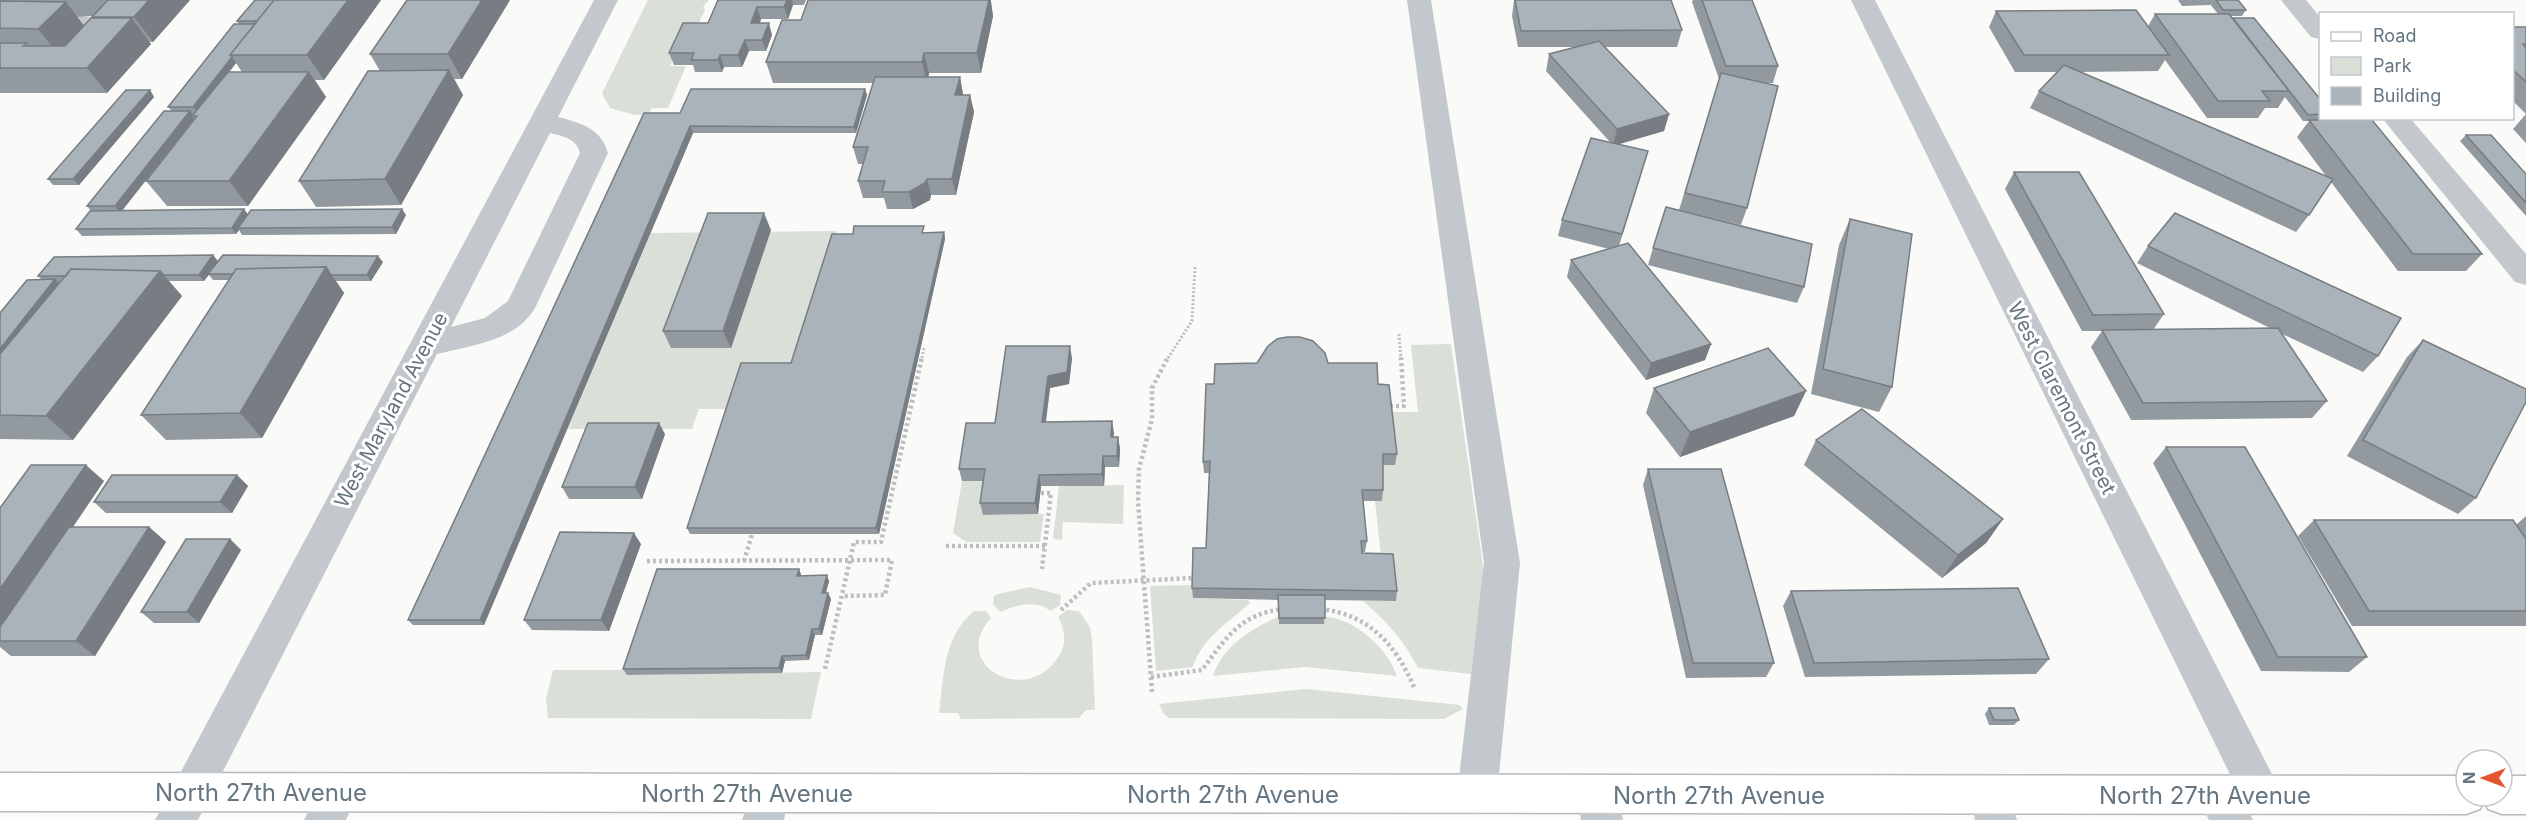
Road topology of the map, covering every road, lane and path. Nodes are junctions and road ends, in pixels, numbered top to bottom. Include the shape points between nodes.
1 (606, 0) edge
2 (1419, 0) edge
3 (1863, 0) edge
4 (2294, 0) edge
5 (0, 24) edge
6 (2319, 31) edge
7 (0, 63) edge
8 (2397, 120) edge
9 (542, 122) junction
10 (1195, 267) dead end
11 (2526, 274) edge
12 (1399, 334) dead end
13 (425, 345) junction
14 (924, 348) dead end
15 (1389, 406) edge
16 (1041, 493) edge
17 (752, 534) edge
18 (946, 546) dead end
19 (1045, 546) junction
20 (647, 561) dead end
21 (744, 561) junction
22 (850, 561) junction
23 (1042, 569) dead end
24 (1193, 578) edge
25 (1144, 579) junction
26 (842, 596) junction
27 (1291, 609) edge
28 (1311, 609) edge
29 (1061, 610) dead end
30 (825, 669) dead end
31 (1151, 677) junction
32 (1414, 687) dead end
33 (1152, 692) dead end
34 (0, 792) edge
35 (1478, 795) junction
36 (2454, 795) edge
37 (2237, 804) edge
38 (183, 807) edge
39 (332, 807) edge
40 (766, 807) edge
41 (1600, 808) edge
42 (1993, 808) edge

1 - 9 street, West Maryland Avenue
2 - 35 street via 1502,563
3 - 37 street, West Claremont Street
4 - 6 street
5 - 7 street via 91,24 100,28 69,60
8 - 11 street
9 - 13 street, West Maryland Avenue
9 - 13 street via 588,137 594,153 526,297 509,318 495,327
10 - 25 path via 1192,321 1152,388 1152,418 1139,469
12 - 15 path via 1404,406
13 - 38 street, West Maryland Avenue
14 - 22 path via 881,542 854,542
16 - 19 path via 1052,493
17 - 21 path
18 - 19 path
19 - 23 path
20 - 21 path
21 - 22 path
22 - 26 path
22 - 26 path via 892,560 885,595
24 - 25 path
25 - 29 path via 1091,583
25 - 31 path
26 - 30 path
27 - 31 path via 1270,609 1250,616 1228,636 1202,670
28 - 32 path via 1343,612 1369,625 1392,647
31 - 33 path
34 - 38 main road, North 27th Avenue
35 - 40 main road, North 27th Avenue
35 - 41 main road, North 27th Avenue
36 - 37 main road, North 27th Avenue
37 - 42 main road, North 27th Avenue
38 - 39 main road, North 27th Avenue
39 - 40 main road, North 27th Avenue
41 - 42 main road, North 27th Avenue

